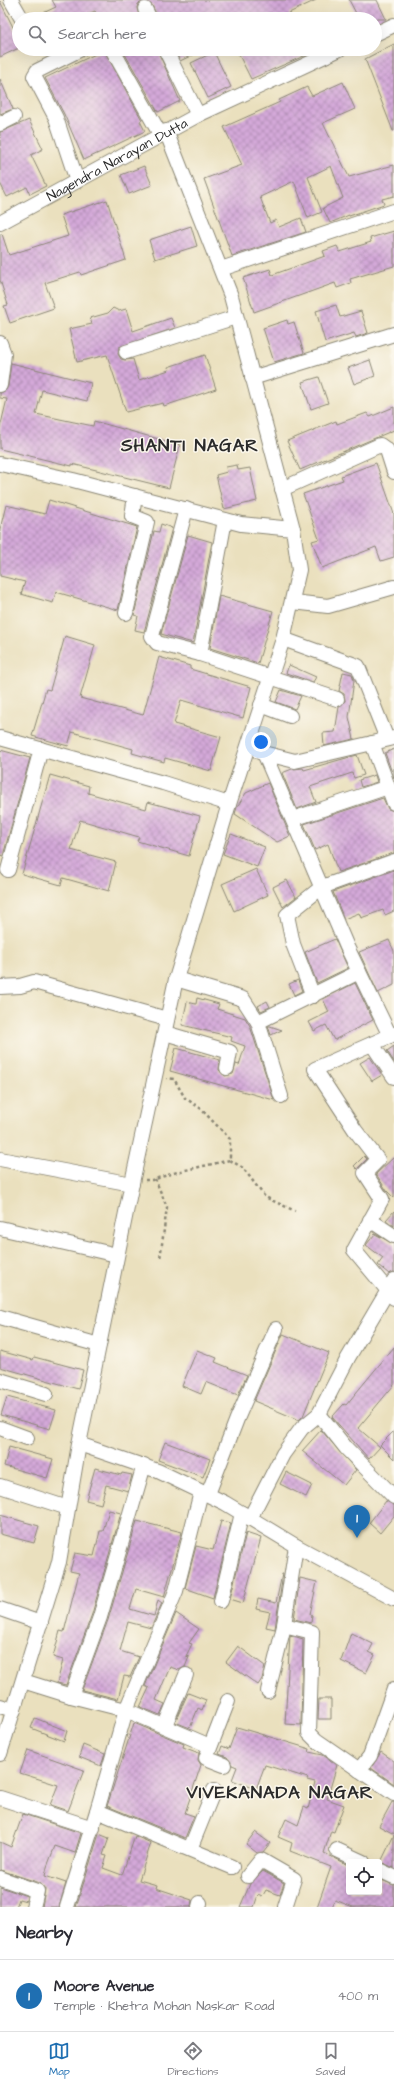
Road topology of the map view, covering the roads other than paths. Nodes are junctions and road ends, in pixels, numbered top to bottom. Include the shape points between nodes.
1 (8, 0) edge
2 (11, 0) edge
3 (0, 3) edge
4 (18, 12) edge
5 (394, 25) edge
6 (382, 31) edge
7 (68, 56) edge
8 (116, 56) edge
9 (168, 56) edge
10 (324, 56) edge
11 (198, 115) junction
12 (14, 118) dead end
13 (0, 124) edge
14 (163, 133) junction
15 (77, 181) junction
16 (394, 211) edge
17 (0, 223) edge
18 (221, 269) junction
19 (236, 317) junction
20 (394, 334) edge
21 (0, 343) edge
22 (126, 352) dead end
23 (252, 378) junction
24 (0, 385) edge
25 (0, 464) edge
26 (394, 472) edge
27 (282, 489) junction
28 (135, 496) junction
29 (186, 509) junction
30 (225, 520) junction
31 (293, 529) junction
32 (394, 587) edge
33 (293, 602) junction
34 (126, 614) dead end
35 (283, 639) junction
36 (200, 654) junction
37 (271, 677) junction
38 (337, 699) dead end
39 (261, 705) junction
40 (290, 716) dead end
41 (0, 738) edge
42 (391, 738) edge
43 (372, 743) junction
44 (41, 749) junction
45 (247, 749) junction
46 (264, 753) junction
47 (388, 787) junction
48 (394, 803) edge
49 (228, 804) junction
50 (293, 820) junction
51 (394, 860) edge
52 (8, 870) dead end
53 (322, 887) junction
54 (359, 972) junction
55 (176, 979) junction
56 (0, 987) edge
57 (313, 996) junction
58 (258, 1022) junction
59 (166, 1026) junction
60 (392, 1035) edge
61 (372, 1044) junction
62 (227, 1068) dead end
63 (394, 1077) edge
64 (281, 1096) dead end
65 (0, 1159) edge
66 (132, 1181) junction
67 (370, 1220) junction
68 (0, 1228) edge
69 (394, 1236) edge
70 (117, 1255) junction
71 (392, 1289) edge
72 (0, 1317) edge
73 (276, 1329) dead end
74 (99, 1345) junction
75 (0, 1380) edge
76 (46, 1394) dead end
77 (319, 1414) junction
78 (0, 1428) edge
79 (27, 1438) dead end
80 (79, 1444) junction
81 (144, 1465) junction
82 (0, 1486) edge
83 (204, 1493) junction
84 (394, 1497) edge
85 (68, 1508) junction
86 (246, 1516) junction
87 (296, 1546) junction
88 (394, 1598) edge
89 (221, 1601) dead end
90 (0, 1609) edge
91 (284, 1622) junction
92 (41, 1624) junction
93 (186, 1675) dead end
94 (23, 1681) junction
95 (394, 1689) edge
96 (268, 1692) dead end
97 (71, 1696) junction
98 (228, 1701) dead end
99 (0, 1706) edge
100 (14, 1710) junction
101 (126, 1710) junction
102 (165, 1725) junction
103 (388, 1725) edge
104 (210, 1746) junction
105 (0, 1754) edge
106 (224, 1765) dead end
107 (359, 1770) junction
108 (214, 1790) dead end
109 (394, 1794) edge
110 (0, 1798) edge
111 (97, 1811) junction
112 (93, 1828) junction
113 (190, 1849) junction
114 (337, 1850) dead end
115 (356, 1859) edge
116 (232, 1867) dead end
117 (382, 1871) edge
118 (248, 1876) dead end
119 (394, 1877) edge
120 (0, 1878) edge
121 (32, 1907) edge
122 (67, 1907) edge
123 (285, 1907) edge

1 - 3 street
2 - 4 street
5 - 6 street
7 - 15 street via 34,76 56,118
8 - 14 street
9 - 11 street
10 - 11 street, Nagendra Narayan Dutta
11 - 14 street, Nagendra Narayan Dutta
12 - 13 street
14 - 15 street, Nagendra Narayan Dutta
14 - 18 street
15 - 17 street, Nagendra Narayan Dutta
16 - 18 street
18 - 19 street
19 - 22 street
19 - 23 street
20 - 23 street
21 - 24 street via 4,354
23 - 27 street
25 - 28 street
26 - 27 street via 386,450 380,445
27 - 31 street
28 - 29 street
28 - 34 street via 132,516 147,522
29 - 30 street
29 - 36 street via 152,636 157,643
30 - 31 street
30 - 36 street
31 - 33 street via 299,570
32 - 33 street via 328,606
33 - 35 street
35 - 37 street
35 - 42 street via 358,666
36 - 37 street
37 - 38 street
37 - 39 street
39 - 40 street
39 - 45 street
41 - 44 street
42 - 43 street
43 - 46 street via 295,761
43 - 47 street
44 - 49 street
44 - 52 street
45 - 46 street
45 - 49 street
46 - 50 street
47 - 48 street
47 - 50 street
49 - 55 street
50 - 53 street
51 - 53 street
53 - 54 street
53 - 57 street via 287,915 293,944
54 - 57 street
54 - 60 street
55 - 58 street via 243,999
55 - 59 street
56 - 59 street via 34,982
57 - 58 street
58 - 64 street
59 - 62 street via 230,1052
59 - 66 street
60 - 61 street
61 - 63 street
61 - 67 street via 315,1069 378,1160 365,1173 382,1199
65 - 66 street
66 - 70 street
67 - 69 street
67 - 71 street via 354,1250
68 - 70 street
70 - 74 street
71 - 77 street via 348,1358
72 - 74 street
73 - 83 street
74 - 80 street
75 - 76 street
77 - 84 street via 346,1448
77 - 86 street via 302,1428 282,1454
78 - 79 street
80 - 81 street
80 - 85 street
81 - 83 street
81 - 97 street via 100,1618
82 - 85 street
83 - 86 street
83 - 101 street via 176,1591
85 - 92 street via 59,1562
86 - 87 street
86 - 89 street
87 - 88 street
87 - 91 street
90 - 92 street
91 - 96 street
91 - 107 street via 284,1625 312,1632 310,1733
92 - 94 street
93 - 102 street
94 - 97 street
94 - 100 street
95 - 103 street
97 - 101 street
98 - 104 street
99 - 100 street
100 - 105 street
101 - 102 street
101 - 111 street
102 - 104 street
103 - 107 street
104 - 106 street via 206,1758
107 - 109 street
108 - 113 street
110 - 112 street
111 - 112 street
111 - 113 street
112 - 122 street
113 - 116 street
114 - 115 street
117 - 119 street
118 - 123 street via 261,1860 294,1879
120 - 121 street via 37,1891

